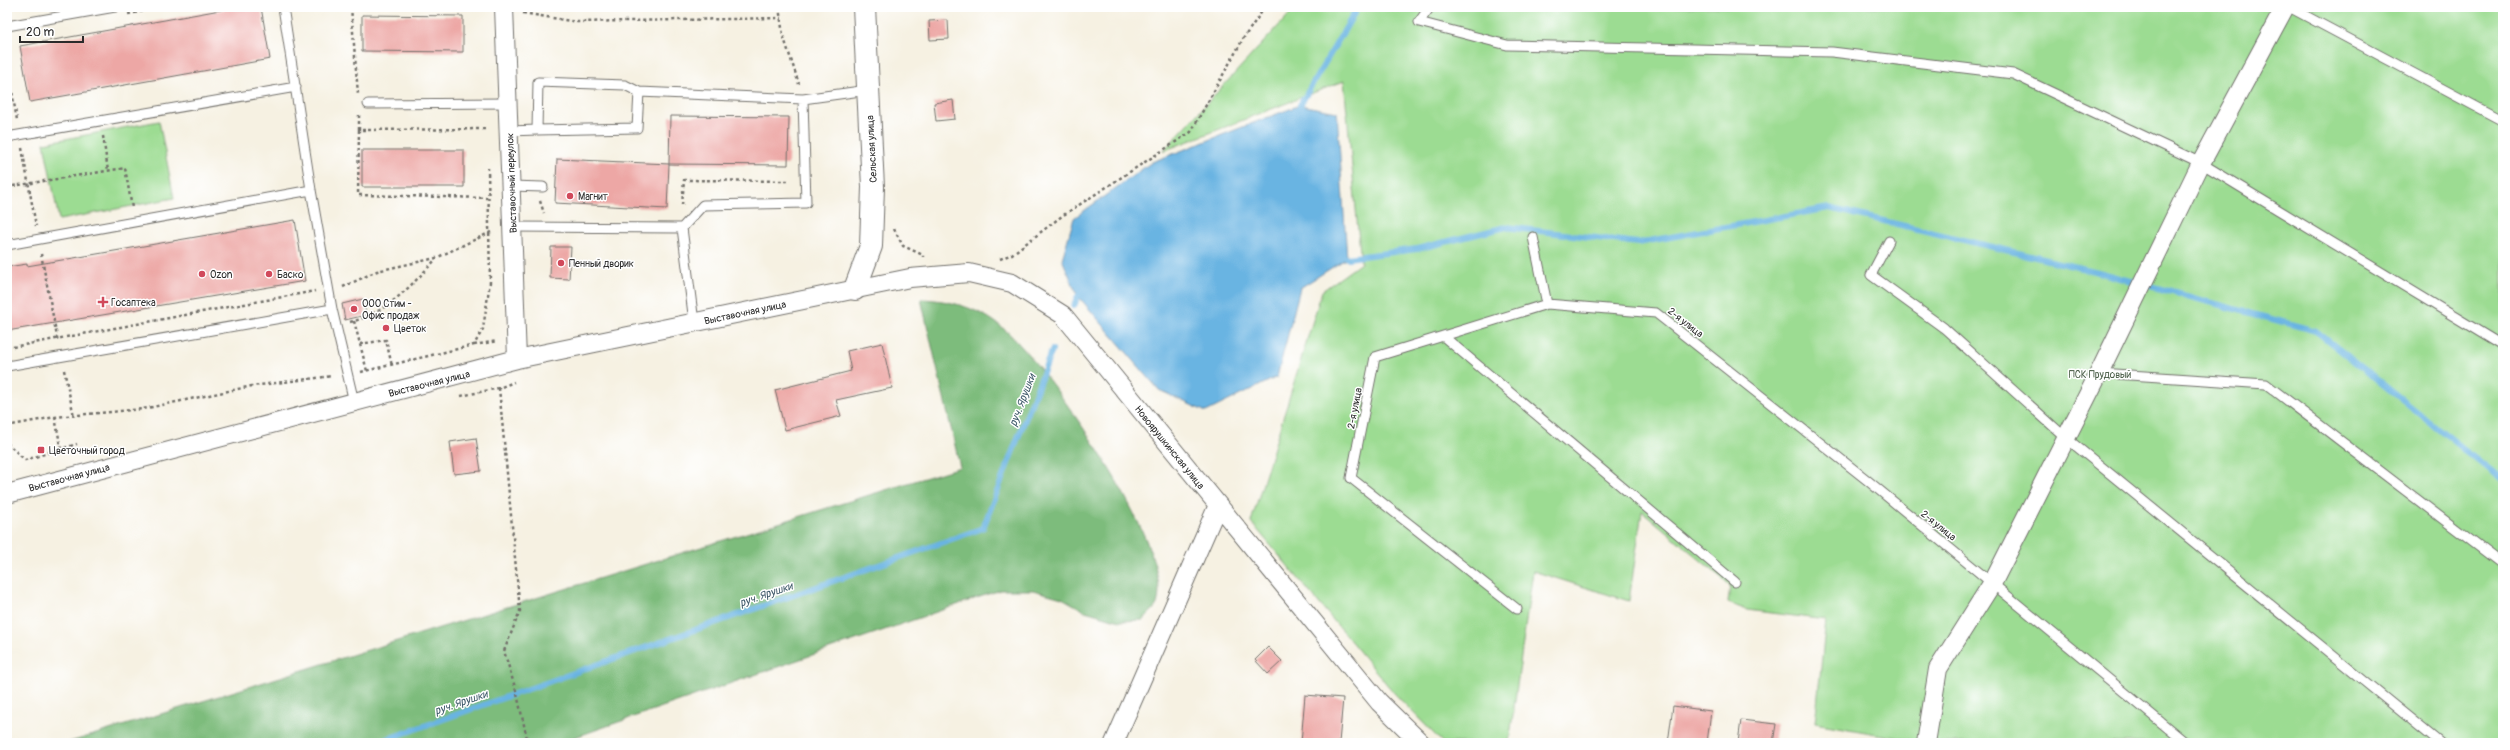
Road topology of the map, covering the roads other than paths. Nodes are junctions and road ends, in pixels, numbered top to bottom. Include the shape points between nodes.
1 (115, 7) edge
2 (283, 7) edge
3 (864, 7) edge
4 (1430, 7) edge
5 (2285, 7) edge
6 (2289, 7) edge
7 (510, 8) edge
8 (7, 26) edge
9 (296, 87) junction
10 (868, 90) junction
11 (639, 92) junction
12 (803, 99) junction
13 (508, 103) junction
14 (368, 104) dead end
15 (2503, 120) edge
16 (537, 130) junction
17 (509, 131) junction
18 (7, 137) edge
19 (2201, 163) junction
20 (539, 187) road end
21 (311, 190) junction
22 (511, 193) junction
23 (512, 227) junction
24 (682, 228) junction
25 (1533, 237) dead end
26 (1889, 241) dead end
27 (7, 245) edge
28 (855, 289) junction
29 (1547, 304) junction
30 (332, 309) junction
31 (694, 322) junction
32 (1443, 336) junction
33 (2503, 346) edge
34 (517, 359) junction
35 (7, 366) edge
36 (2099, 373) junction
37 (354, 402) junction
38 (2065, 437) junction
39 (7, 494) edge
40 (1218, 505) junction
41 (2503, 565) edge
42 (1735, 582) dead end
43 (1993, 582) junction
44 (1517, 609) dead end
45 (1114, 743) edge
46 (1421, 743) edge
47 (1926, 743) edge
48 (2186, 743) edge
49 (2440, 743) edge

1 - 8 lane
2 - 9 lane
3 - 10 street, Сельская улица
4 - 19 lane via 1419,22 1507,44 1832,52 2013,74
5 - 19 street
6 - 15 lane
7 - 13 street, Выставочный переулок
9 - 18 lane
9 - 21 lane
10 - 12 lane
10 - 28 street, Сельская улица via 873,187 871,246
11 - 12 lane
11 - 16 lane via 637,128
11 - 16 lane via 625,85 538,82
12 - 24 lane via 806,203 702,205
13 - 14 lane
13 - 17 street, Выставочный переулок
16 - 17 lane
17 - 22 street, Выставочный переулок
19 - 33 lane
19 - 36 street
20 - 22 lane
21 - 27 lane
21 - 30 lane
22 - 23 street, Выставочный переулок
23 - 24 lane
23 - 34 street, Выставочный переулок
24 - 31 lane
25 - 29 lane
26 - 38 lane via 1871,275 1944,328
28 - 31 street, Выставочная улица
28 - 40 street, Новоярушкинская улица via 910,278 968,274 1012,283 1063,316
29 - 32 lane, 2-я улица
29 - 43 lane, 2-я улица via 1656,313
30 - 35 lane
30 - 37 lane
31 - 34 street, Выставочная улица
32 - 42 lane
32 - 44 lane, 2-я улица via 1376,357 1351,478
34 - 37 street, Выставочная улица
36 - 38 street
36 - 41 lane via 2266,384
37 - 39 street, Выставочная улица
38 - 43 street
38 - 49 lane
40 - 45 street
40 - 46 street, Новоярушкинская улица via 1379,702
43 - 47 street via 1938,669
43 - 48 lane, 2-я улица

